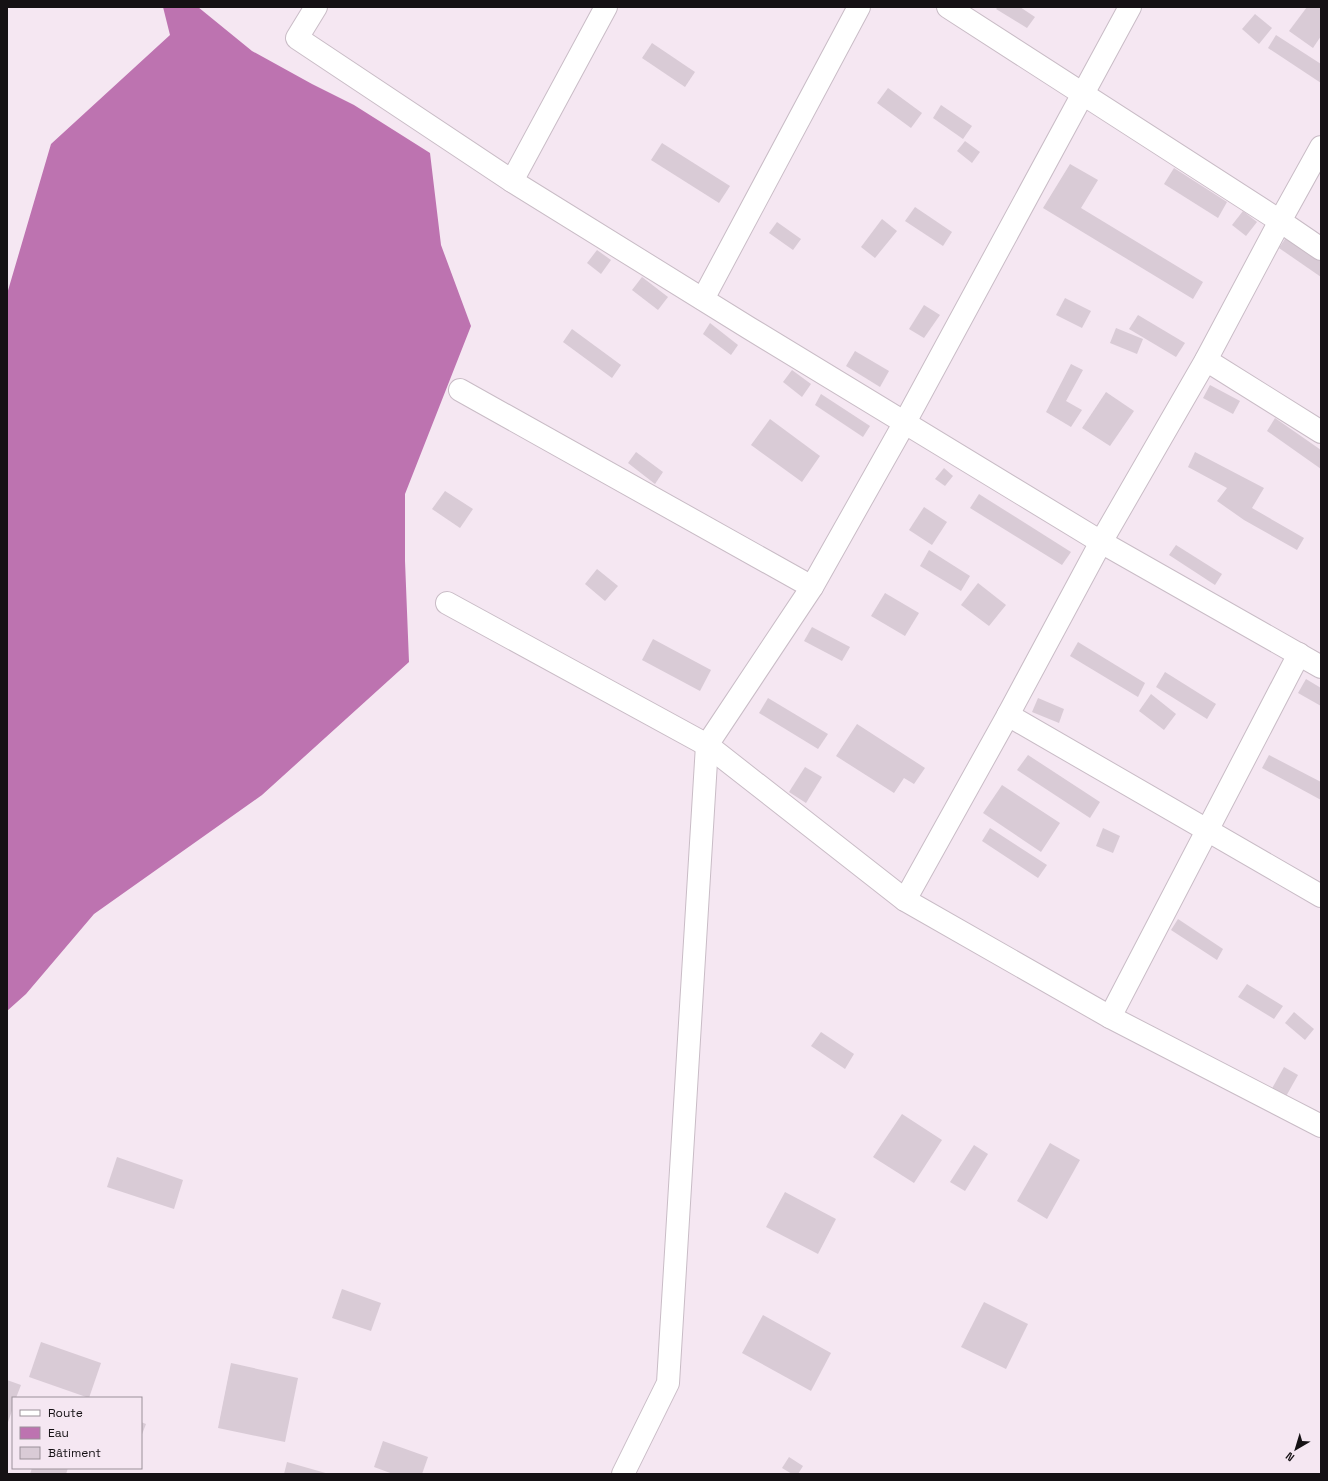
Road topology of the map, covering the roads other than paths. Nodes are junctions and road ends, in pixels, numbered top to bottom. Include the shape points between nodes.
1 (316, 7) edge
2 (606, 7) edge
3 (859, 7) edge
4 (948, 7) edge
5 (1130, 7) edge
6 (1083, 94) junction
7 (1321, 146) edge
8 (512, 181) junction
9 (1280, 221) junction
10 (1321, 249) edge
11 (703, 299) junction
12 (1206, 360) junction
13 (460, 390) dead end
14 (905, 422) junction
15 (1321, 432) edge
16 (1101, 542) junction
17 (812, 587) junction
18 (447, 603) dead end
19 (1299, 654) junction
20 (1321, 667) edge
21 (1008, 715) junction
22 (707, 745) junction
23 (1207, 830) junction
24 (1321, 896) edge
25 (905, 900) junction
26 (1110, 1017) junction
27 (1321, 1126) edge
28 (624, 1474) edge

1 - 8 street via 297,38
2 - 8 street
3 - 11 street
4 - 6 street
5 - 6 street
6 - 9 street
6 - 14 street
7 - 9 street
8 - 11 street
9 - 10 street
9 - 12 street
11 - 14 street
12 - 15 street
12 - 16 street
13 - 17 street
14 - 16 street
14 - 17 street
16 - 19 street
16 - 21 street
17 - 22 street
18 - 22 street
19 - 20 street
19 - 23 street
21 - 23 street
21 - 25 street
22 - 25 street
22 - 28 street via 668,1384
23 - 24 street
23 - 26 street
25 - 26 street
26 - 27 street

